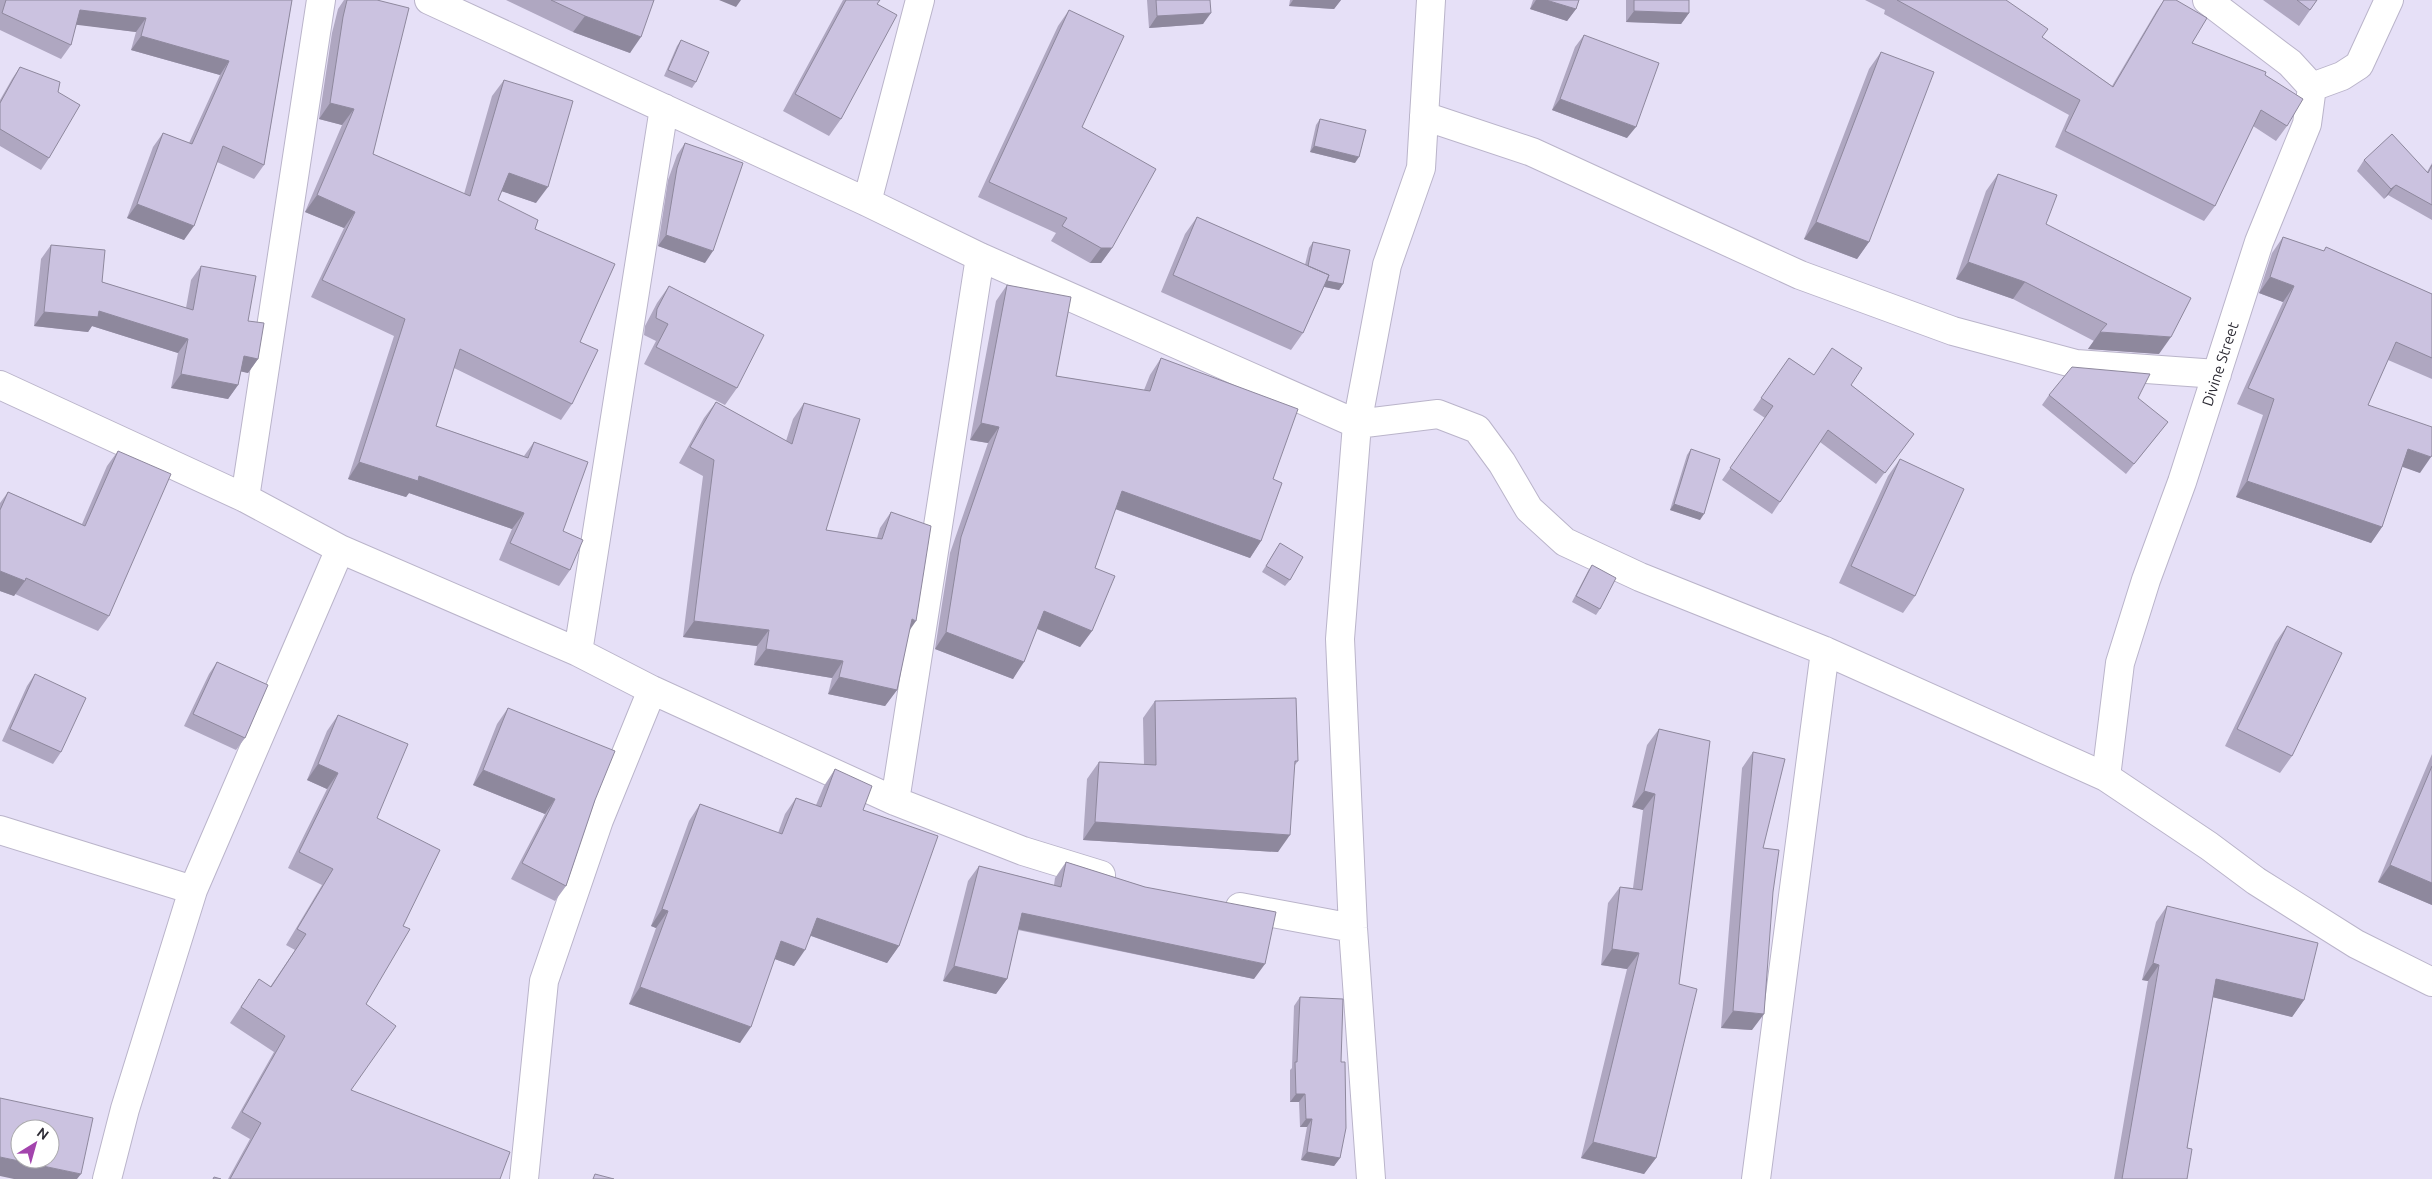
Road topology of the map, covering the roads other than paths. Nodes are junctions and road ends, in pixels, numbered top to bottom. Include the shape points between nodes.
1 (321, 0) edge
2 (429, 0) edge
3 (920, 0) edge
4 (1431, 0) edge
5 (2207, 0) edge
6 (2389, 0) edge
7 (2312, 87) junction
8 (664, 108) junction
9 (1424, 116) junction
10 (868, 202) junction
11 (980, 257) junction
12 (2217, 374) junction
13 (0, 385) edge
14 (1357, 424) junction
15 (245, 498) junction
16 (340, 548) junction
17 (1824, 650) junction
18 (578, 652) junction
19 (652, 690) junction
20 (2106, 777) junction
21 (895, 801) junction
22 (0, 830) edge
23 (1128, 884) edge
24 (193, 890) junction
25 (1216, 902) edge
26 (1353, 928) junction
27 (2432, 982) edge
28 (107, 1179) edge
29 (524, 1179) edge
30 (1372, 1179) edge
31 (1756, 1179) edge

1 - 15 street
2 - 8 street
3 - 10 street
4 - 9 street
5 - 7 street via 2290,63
6 - 7 street via 2359,65 2342,76
7 - 12 street, Divine Street via 2307,124 2259,242
8 - 10 street
8 - 18 street
9 - 12 street via 1532,152 1800,275 1953,331 2076,364
9 - 14 street via 1421,168 1387,265
10 - 11 street
11 - 14 street
11 - 21 street
12 - 20 street, Divine Street via 2120,663
13 - 15 street
14 - 17 street via 1438,414 1477,429 1502,463 1529,510 1565,542 1640,577
14 - 26 street via 1340,639
15 - 16 street
16 - 18 street
16 - 24 street
17 - 20 street
17 - 31 street
18 - 19 street
19 - 21 street
19 - 29 street via 599,820 544,981
20 - 27 street via 2256,881 2356,944
21 - 23 street via 1023,851
22 - 24 street
24 - 28 street via 125,1109
25 - 26 street
26 - 30 street

